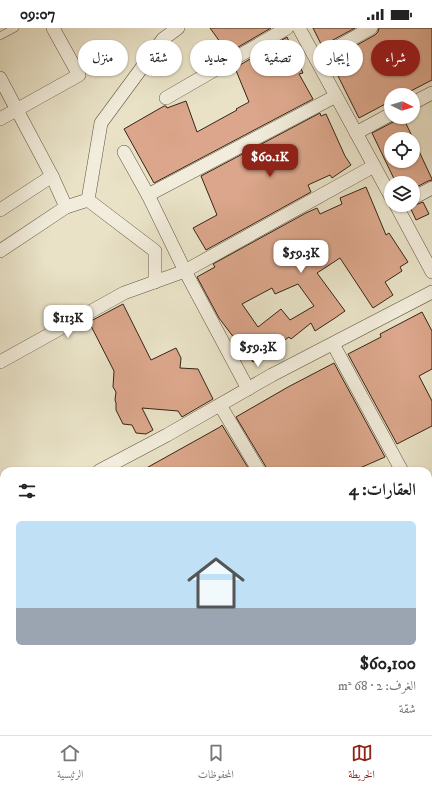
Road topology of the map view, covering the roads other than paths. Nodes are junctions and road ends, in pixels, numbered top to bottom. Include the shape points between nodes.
1 (15, 28) edge
2 (53, 28) edge
3 (178, 28) edge
4 (287, 28) edge
5 (299, 28) edge
6 (371, 28) edge
7 (0, 36) edge
8 (350, 40) edge
9 (313, 54) edge
10 (325, 76) edge
11 (0, 78) edge
12 (432, 92) edge
13 (336, 96) junction
14 (166, 98) dead end
15 (420, 99) edge
16 (17, 111) junction
17 (384, 118) edge
18 (0, 119) edge
19 (356, 133) junction
20 (124, 152) dead end
21 (374, 166) junction
22 (52, 176) junction
23 (384, 183) edge
24 (432, 188) edge
25 (420, 194) edge
26 (148, 196) junction
27 (88, 200) junction
28 (66, 207) junction
29 (0, 210) edge
30 (401, 212) edge
31 (0, 251) edge
32 (185, 271) junction
33 (432, 272) edge
34 (155, 282) junction
35 (432, 292) edge
36 (333, 344) junction
37 (0, 362) edge
38 (248, 389) junction
39 (220, 405) junction
40 (107, 467) edge
41 (257, 467) edge
42 (397, 467) edge

1 - 7 lane
2 - 16 street via 79,75
3 - 27 street via 163,40 101,123
4 - 14 street
5 - 9 street
6 - 8 street
10 - 13 street
11 - 16 street
12 - 15 street
13 - 19 street
13 - 26 street
16 - 18 street
16 - 22 street
17 - 19 street
19 - 21 street
20 - 26 street
21 - 23 street
21 - 32 street
22 - 28 street
22 - 29 street
24 - 25 street
26 - 32 street
27 - 28 street
27 - 34 street via 155,251
28 - 31 street
30 - 33 street
32 - 34 street
32 - 38 street
34 - 37 street via 124,293
35 - 36 street
36 - 38 street
36 - 42 street
38 - 39 street
39 - 40 street
39 - 41 street

